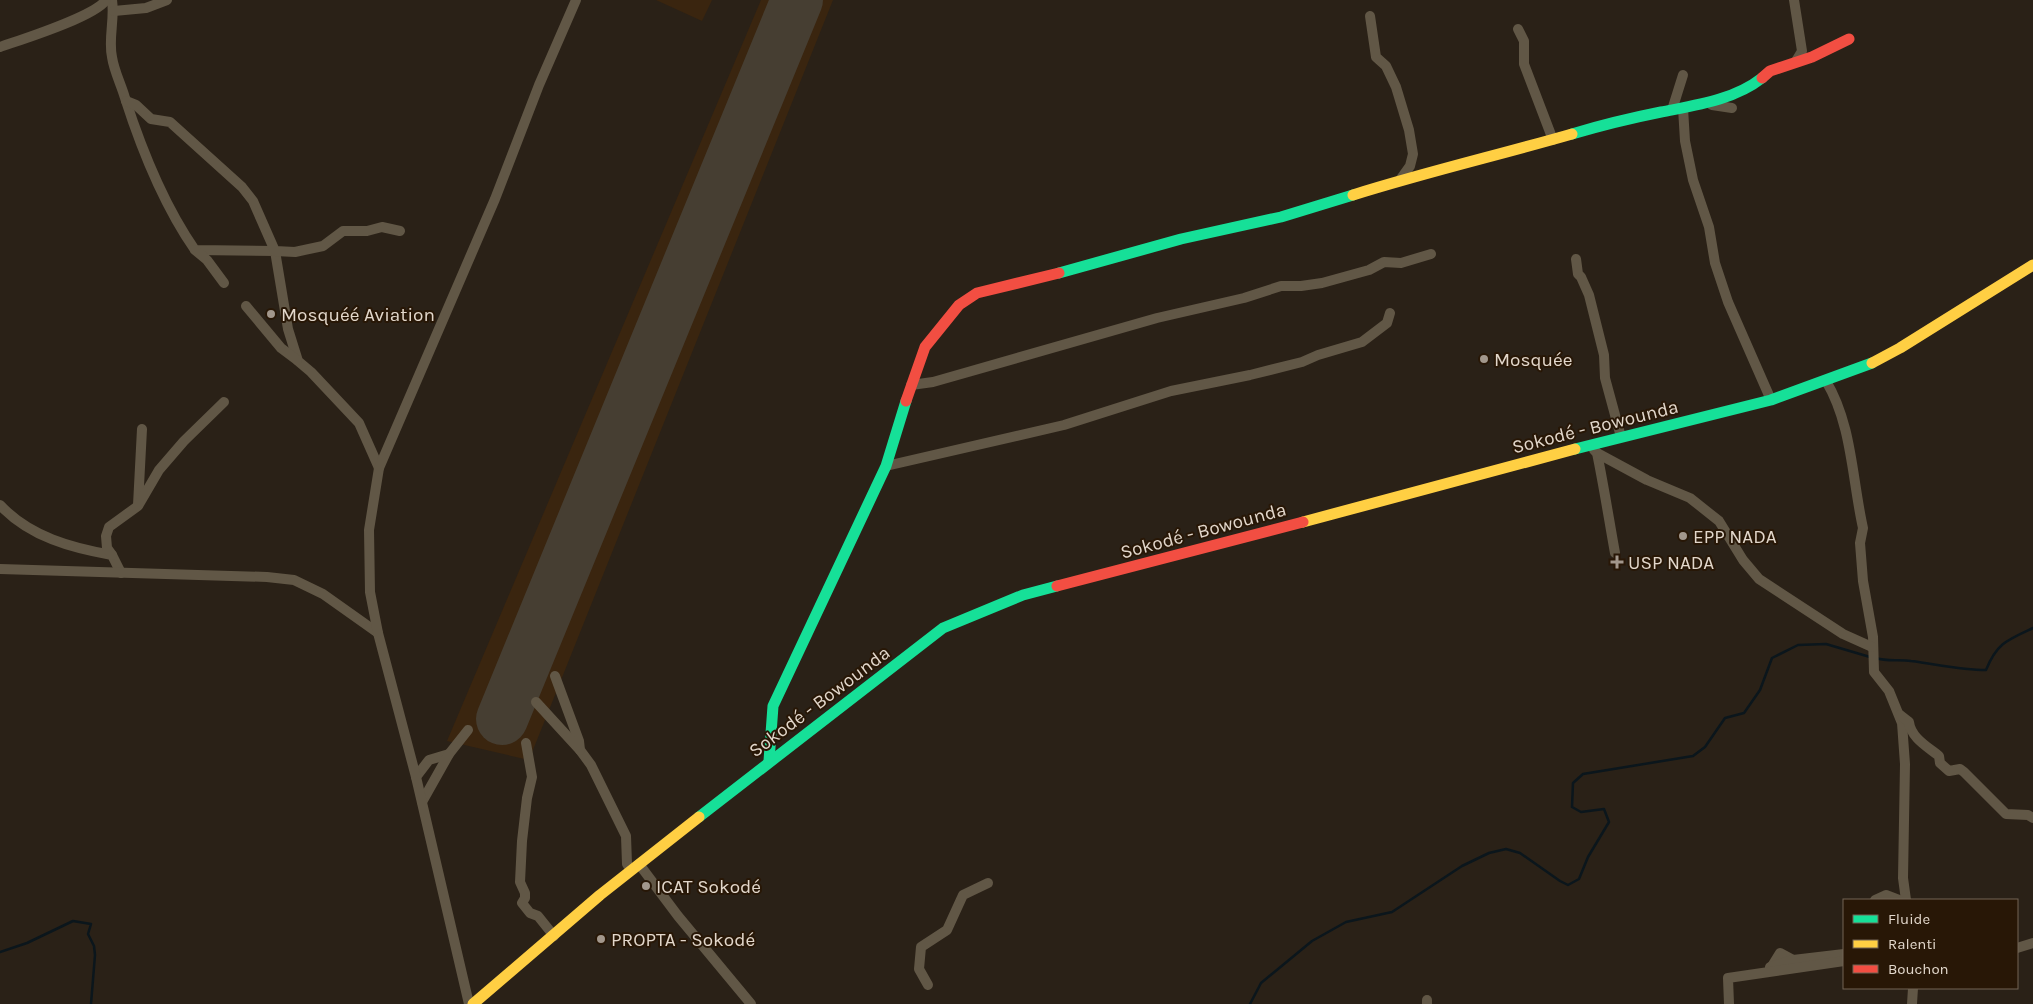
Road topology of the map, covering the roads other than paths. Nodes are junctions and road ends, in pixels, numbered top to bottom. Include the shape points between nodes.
1 (106, 0) edge
2 (167, 0) edge
3 (576, 0) edge
4 (1794, 0) edge
5 (113, 5) edge
6 (1370, 16) dead end
7 (1518, 28) dead end
8 (1849, 39) dead end
9 (0, 47) edge
10 (1790, 65) junction
11 (1683, 75) dead end
12 (126, 101) junction
13 (1708, 102) junction
14 (1682, 108) junction
15 (1732, 108) dead end
16 (1686, 119) dead end
17 (1553, 140) junction
18 (1400, 180) junction
19 (400, 231) dead end
20 (195, 250) junction
21 (275, 252) junction
22 (1431, 254) dead end
23 (1576, 259) dead end
24 (2033, 265) edge
25 (224, 283) dead end
26 (246, 306) dead end
27 (1390, 313) dead end
28 (298, 361) junction
29 (1826, 381) junction
30 (911, 385) junction
31 (1771, 400) junction
32 (224, 402) dead end
33 (142, 429) dead end
34 (1621, 437) junction
35 (1594, 449) junction
36 (886, 466) junction
37 (379, 468) junction
38 (0, 505) edge
39 (138, 506) junction
40 (1615, 553) dead end
41 (112, 555) junction
42 (0, 569) edge
43 (121, 573) junction
44 (378, 632) junction
45 (1872, 647) junction
46 (555, 676) dead end
47 (536, 702) dead end
48 (1900, 715) junction
49 (468, 730) dead end
50 (526, 743) dead end
51 (580, 750) junction
52 (449, 754) junction
53 (769, 761) junction
54 (416, 777) junction
55 (422, 802) junction
56 (2033, 818) edge
57 (635, 867) junction
58 (988, 883) dead end
59 (1877, 899) edge
60 (1896, 899) edge
61 (1906, 899) edge
62 (554, 936) junction
63 (2033, 944) edge
64 (2018, 948) edge
65 (1843, 954) edge
66 (1843, 961) edge
67 (1749, 975) junction
68 (928, 985) dead end
69 (1912, 989) edge
70 (468, 1004) edge
71 (473, 1004) edge
72 (751, 1004) edge
73 (1729, 1004) edge
74 (1912, 1004) edge

1 - 9 street via 86,14
2 - 5 street via 146,8
3 - 37 street via 495,199
4 - 10 street via 1802,51
5 - 12 street via 112,56
6 - 18 street via 1376,57 1386,66 1396,87 1409,130 1413,154 1410,166
7 - 17 street via 1524,41 1524,64
8 - 10 main road
10 - 13 main road via 1770,71 1749,88
11 - 14 street
12 - 20 street via 163,198
12 - 21 street via 136,105 151,119 170,122 242,187 254,201
13 - 14 main road
13 - 15 street
14 - 16 street
14 - 17 main road via 1605,124
14 - 31 street via 1693,180 1709,227 1716,263 1728,302
17 - 18 main road
18 - 30 main road via 1281,217 1181,239 977,294 959,305 925,347
19 - 21 street via 382,227 343,231 323,246
20 - 21 street
20 - 25 street
21 - 28 street via 288,329
22 - 30 street via 1401,263 1384,262 1369,270 1322,283 1281,286 1148,320 933,382
23 - 34 street via 1578,274 1589,295 1604,355 1605,378
24 - 29 main road, Sokodé - Bowounda via 1888,356
26 - 28 street via 281,348
27 - 36 street via 1387,323 1362,342 1302,362 1171,391 1064,425
28 - 37 street via 359,423
29 - 31 main road, Sokodé - Bowounda
29 - 45 street via 1834,395 1846,435 1863,528 1860,543
30 - 36 main road
31 - 34 main road, Sokodé - Bowounda
32 - 39 street via 159,470
33 - 39 street
34 - 35 main road, Sokodé - Bowounda
35 - 40 street via 1608,503
35 - 45 street via 1647,480 1690,498 1719,521 1742,560 1759,579 1843,634
35 - 53 main road, Sokodé - Bowounda via 1455,480 1428,490 1023,595 943,628
36 - 53 main road via 773,706
37 - 44 street via 369,530 370,592
38 - 41 street via 17,520 52,540 77,549
39 - 41 street via 109,527 107,548
41 - 43 street
42 - 43 street
43 - 44 street via 294,580 323,594
44 - 54 street
45 - 48 street via 1874,672 1889,691
46 - 51 street
47 - 51 street
48 - 56 street via 1909,722 1913,734 1940,756 1940,763 1949,770 1964,772 2006,814
48 - 61 street via 1905,764 1903,878
49 - 52 street
50 - 62 street via 532,777 522,842 520,882 525,892 522,903
51 - 57 street via 591,765 626,836 627,864
52 - 54 street via 429,760
52 - 55 street
53 - 57 main road, Sokodé - Bowounda
54 - 55 street
55 - 70 street
57 - 62 main road, Sokodé - Bowounda
57 - 72 street
58 - 68 street via 963,895 947,930 921,947 919,969
59 - 60 street via 1886,895
62 - 71 main road, Sokodé - Bowounda
63 - 64 street
65 - 67 street via 1794,960
66 - 67 street
67 - 73 street via 1728,978
69 - 74 street

